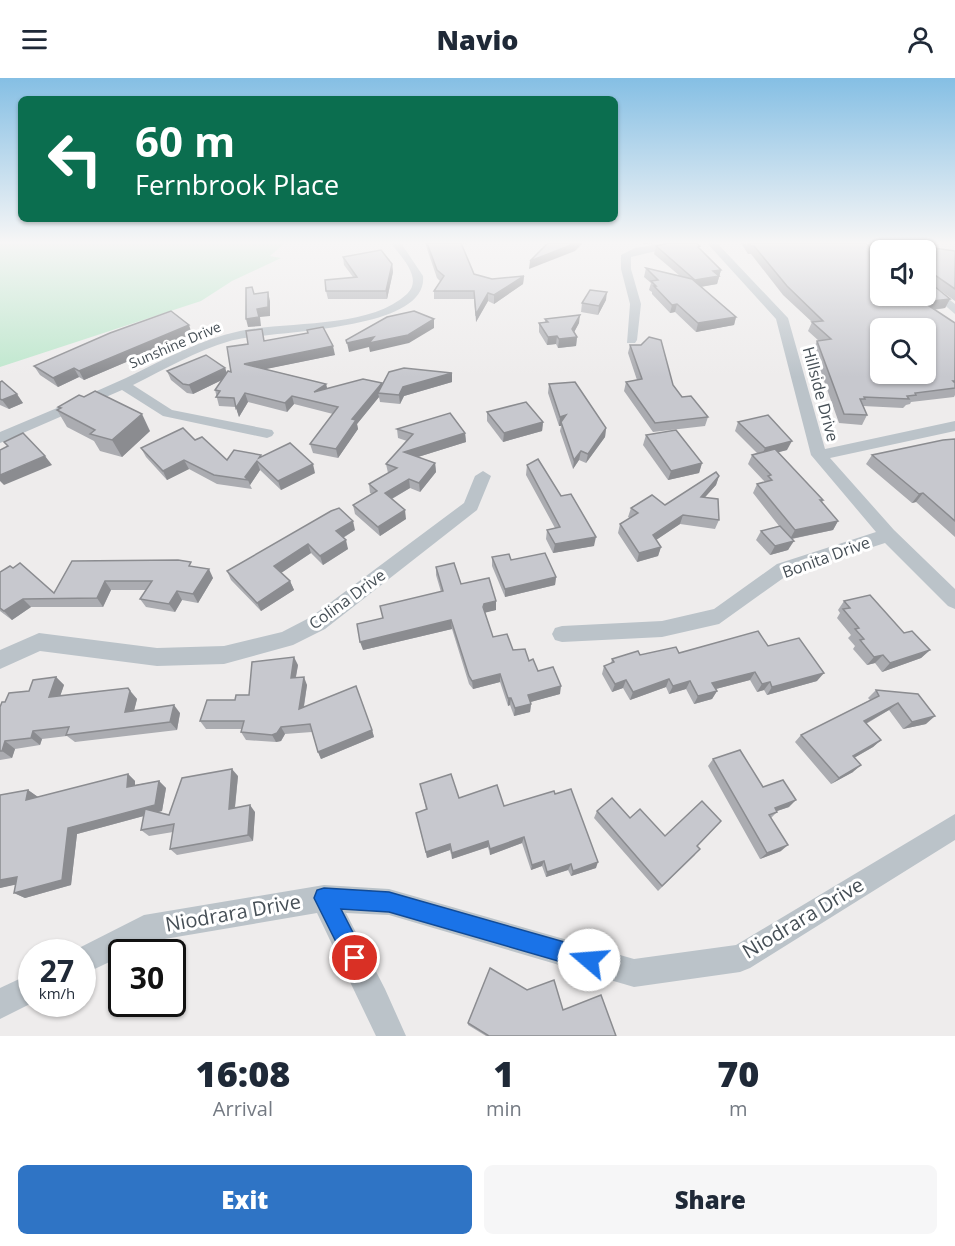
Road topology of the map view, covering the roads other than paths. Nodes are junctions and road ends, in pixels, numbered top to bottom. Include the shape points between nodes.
1 (417, 288) edge
2 (632, 288) edge
3 (754, 288) edge
4 (936, 291) edge
5 (950, 301) edge
6 (955, 310) edge
7 (631, 340) dead end
8 (123, 384) junction
9 (955, 426) edge
10 (267, 433) dead end
11 (0, 438) edge
12 (819, 455) junction
13 (483, 476) dead end
14 (888, 535) junction
15 (955, 601) edge
16 (562, 634) dead end
17 (0, 660) edge
18 (955, 826) edge
19 (324, 898) junction
20 (96, 954) edge
21 (18, 994) edge
22 (0, 1004) edge
23 (391, 1036) edge

1 - 8 street, Sunshine Drive via 412,297 392,309 352,321 239,334
2 - 7 street via 636,322
3 - 12 street, Hillside Drive via 782,318
4 - 5 street
5 - 6 street
8 - 10 street via 168,413
8 - 11 street, Sunshine Drive
9 - 12 street
12 - 14 street, Hillside Drive
13 - 17 street, Colina Drive via 471,506 318,623 286,639 224,655 157,657 39,642
14 - 15 street, Hillside Drive
14 - 16 street, Bonita Drive via 783,569 719,616 662,629
18 - 19 street, Niodrara Drive via 740,958 634,973 389,902
19 - 20 street, Niodrara Drive via 144,928
19 - 23 street
21 - 22 street

